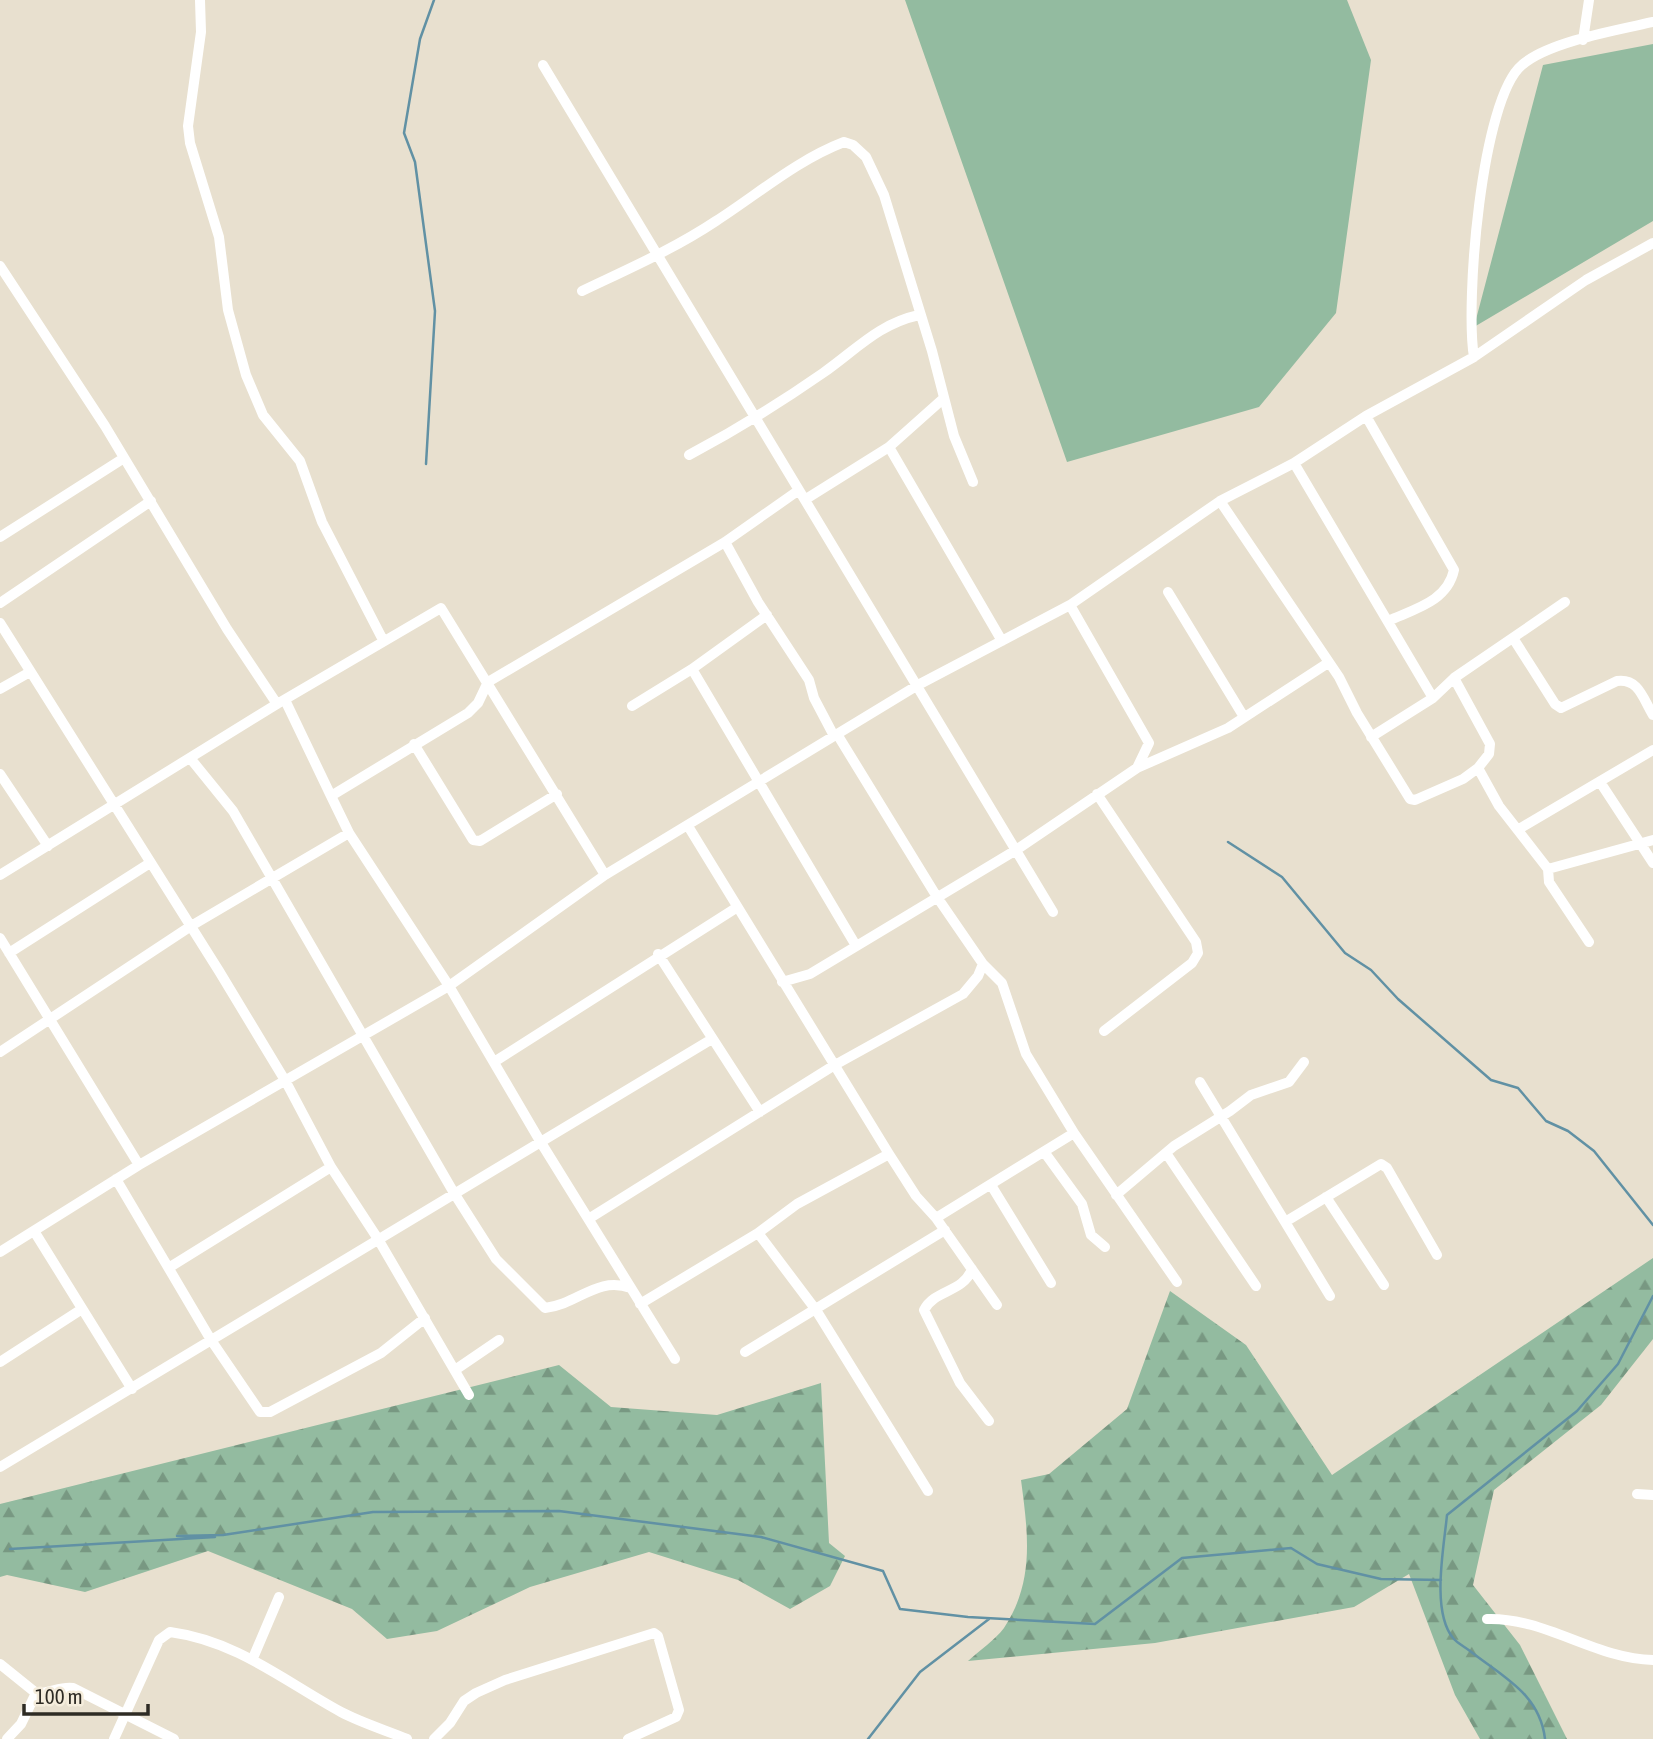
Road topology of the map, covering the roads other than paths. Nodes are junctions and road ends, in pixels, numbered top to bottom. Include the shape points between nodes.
1 (200, 0) edge
2 (1589, 0) edge
3 (1653, 22) edge
4 (1583, 40) junction
5 (543, 65) dead end
6 (1653, 243) edge
7 (659, 254) junction
8 (0, 266) edge
9 (582, 291) dead end
10 (919, 315) junction
11 (1474, 357) junction
12 (944, 398) junction
13 (756, 415) junction
14 (1366, 416) junction
15 (890, 447) junction
16 (689, 455) dead end
17 (124, 458) junction
18 (1294, 463) junction
19 (973, 482) dead end
20 (799, 489) junction
21 (806, 499) junction
22 (1220, 501) junction
23 (151, 502) junction
24 (0, 537) edge
25 (724, 542) junction
26 (1168, 592) dead end
27 (1565, 602) dead end
28 (0, 603) edge
29 (1070, 605) junction
30 (767, 615) junction
31 (1388, 621) junction
32 (0, 623) edge
33 (1513, 638) junction
34 (383, 640) junction
35 (1002, 641) junction
36 (1328, 663) junction
37 (692, 669) junction
38 (30, 672) junction
39 (1454, 678) junction
40 (488, 682) junction
41 (918, 685) junction
42 (0, 690) edge
43 (1433, 698) junction
44 (281, 702) junction
45 (632, 706) dead end
46 (1653, 715) edge
47 (1244, 717) junction
48 (836, 735) junction
49 (1371, 737) junction
50 (414, 744) junction
51 (1653, 750) edge
52 (190, 758) junction
53 (1137, 768) junction
54 (1478, 768) junction
55 (0, 774) edge
56 (1600, 782) junction
57 (759, 783) junction
58 (557, 794) junction
59 (1097, 794) junction
60 (331, 796) junction
61 (113, 806) junction
62 (688, 826) junction
63 (1519, 829) junction
64 (349, 833) junction
65 (1653, 840) edge
66 (1640, 844) junction
67 (48, 846) junction
68 (1016, 850) junction
69 (150, 863) junction
70 (1653, 863) edge
71 (1548, 869) junction
72 (0, 875) edge
73 (605, 875) junction
74 (272, 879) junction
75 (937, 897) junction
76 (736, 908) junction
77 (1053, 912) dead end
78 (191, 926) junction
79 (0, 938) edge
80 (1589, 942) dead end
81 (855, 944) junction
82 (9, 953) junction
83 (658, 954) junction
84 (983, 964) junction
85 (782, 982) junction
86 (449, 986) junction
87 (48, 1020) junction
88 (1104, 1031) dead end
89 (362, 1036) junction
90 (712, 1039) junction
91 (0, 1052) edge
92 (494, 1062) junction
93 (1304, 1062) dead end
94 (833, 1066) junction
95 (286, 1082) junction
96 (1200, 1082) dead end
97 (760, 1112) junction
98 (1219, 1116) junction
99 (1074, 1133) junction
100 (540, 1141) junction
101 (1045, 1153) junction
102 (1166, 1153) junction
103 (889, 1154) junction
104 (139, 1165) junction
105 (331, 1167) junction
106 (116, 1179) junction
107 (991, 1185) junction
108 (454, 1193) junction
109 (1116, 1195) junction
110 (1326, 1197) junction
111 (590, 1218) junction
112 (936, 1218) junction
113 (1284, 1222) junction
114 (945, 1230) junction
115 (34, 1231) junction
116 (758, 1233) junction
117 (378, 1239) junction
118 (1105, 1247) dead end
119 (0, 1252) edge
120 (1437, 1255) dead end
121 (170, 1267) junction
122 (972, 1269) junction
123 (1177, 1282) dead end
124 (1051, 1283) dead end
125 (1384, 1285) dead end
126 (1256, 1286) dead end
127 (632, 1288) junction
128 (1330, 1296) dead end
129 (640, 1304) junction
130 (997, 1305) dead end
131 (82, 1309) junction
132 (816, 1310) junction
133 (425, 1318) junction
134 (211, 1340) junction
135 (499, 1340) dead end
136 (745, 1352) dead end
137 (675, 1359) dead end
138 (0, 1362) edge
139 (455, 1370) junction
140 (132, 1388) junction
141 (469, 1395) dead end
142 (989, 1421) dead end
143 (0, 1468) edge
144 (928, 1491) dead end
145 (1637, 1494) dead end
146 (1653, 1495) edge
147 (279, 1597) dead end
148 (1487, 1619) dead end
149 (253, 1658) junction
150 (1653, 1660) edge
151 (0, 1664) edge
152 (36, 1693) junction
153 (123, 1714) junction
154 (8, 1739) edge
155 (114, 1739) edge
156 (174, 1739) edge
157 (407, 1739) edge
158 (433, 1739) edge
159 (628, 1739) edge

1 - 34 street via 201,32 188,126 219,237 228,310 246,375 263,415 300,461 321,522
2 - 4 street
3 - 4 street
4 - 11 street via 1542,50 1519,67 1507,86 1491,134 1478,219 1472,298
5 - 7 street
6 - 11 street via 1586,280
7 - 9 street
7 - 10 street via 777,178 844,142 866,157 884,195
7 - 13 street
8 - 17 street
10 - 12 street
10 - 13 street via 888,324
11 - 14 street
12 - 15 street
12 - 19 street
13 - 16 street
13 - 20 street
14 - 18 street
14 - 31 street via 1454,570 1437,599
15 - 21 street
15 - 35 street
17 - 23 street
17 - 24 street
18 - 22 street
18 - 31 street
20 - 21 street
20 - 25 street
21 - 41 street
22 - 29 street
22 - 36 street
23 - 28 street
23 - 44 street via 227,629
25 - 30 street
25 - 40 street
26 - 47 street
27 - 33 street
29 - 35 street
29 - 53 street via 1149,743
30 - 37 street
30 - 48 street via 809,680
31 - 43 street
32 - 38 street
33 - 39 street
33 - 46 street via 1555,705 1570,705 1626,680 1635,684
34 - 40 street via 441,608
34 - 44 street
35 - 41 street
36 - 47 street
36 - 49 street
37 - 45 street
37 - 57 street
38 - 42 street
38 - 61 street
39 - 43 street
39 - 54 street via 1490,744 1489,754
40 - 50 street via 468,713
40 - 58 street
41 - 48 street
41 - 68 street
43 - 49 street
44 - 52 street
44 - 60 street
47 - 53 street
48 - 57 street
48 - 75 street
49 - 54 street via 1410,799 1463,779
50 - 58 street via 473,840 480,841
50 - 60 street
51 - 56 street
52 - 61 street
52 - 74 street via 233,811
53 - 59 street
54 - 63 street
55 - 67 street
56 - 63 street
56 - 66 street
57 - 62 street
57 - 81 street
58 - 73 street
59 - 68 street
59 - 88 street via 1196,942 1198,953 1192,963
60 - 64 street
61 - 67 street
61 - 69 street
62 - 73 street
62 - 76 street
63 - 71 street
64 - 74 street
64 - 86 street
65 - 66 street
66 - 70 street
66 - 71 street
67 - 72 street
68 - 75 street
68 - 77 street
69 - 78 street
69 - 82 street
71 - 80 street via 1549,882
73 - 86 street
74 - 78 street
74 - 89 street
75 - 81 street
75 - 84 street
76 - 83 street
76 - 85 street
78 - 87 street
78 - 95 street
79 - 82 street
81 - 85 street via 810,974
82 - 87 street
83 - 90 street
83 - 92 street
84 - 94 street via 963,993
84 - 99 street via 1002,983 1026,1054
85 - 94 street
86 - 89 street
86 - 92 street
87 - 91 street
87 - 104 street
89 - 95 street
89 - 108 street
90 - 97 street
90 - 100 street
92 - 100 street
93 - 98 street via 1289,1082 1257,1091
94 - 97 street
94 - 103 street
95 - 104 street
95 - 105 street
96 - 98 street
97 - 111 street
98 - 102 street
98 - 113 street
99 - 101 street
99 - 109 street
100 - 108 street
100 - 111 street
101 - 107 street
101 - 118 street via 1082,1204 1091,1235
102 - 109 street
102 - 126 street
103 - 112 street
103 - 116 street via 797,1204
104 - 106 street
105 - 117 street
105 - 121 street
106 - 115 street
106 - 121 street
107 - 112 street
107 - 124 street
108 - 117 street
108 - 127 street via 496,1259 545,1308 607,1284
109 - 123 street
110 - 113 street
110 - 120 street via 1381,1164
110 - 125 street
111 - 127 street
112 - 114 street
113 - 128 street
114 - 122 street
114 - 132 street
115 - 119 street
115 - 131 street
116 - 129 street
116 - 132 street
117 - 133 street
117 - 134 street
121 - 134 street
122 - 130 street
122 - 142 street via 965,1283 934,1299 924,1310 960,1383
127 - 129 street
129 - 137 street
131 - 138 street
131 - 140 street
132 - 136 street
132 - 144 street
133 - 134 street via 381,1353 264,1414
133 - 139 street
134 - 140 street
135 - 139 street
139 - 141 street
140 - 143 street
145 - 146 street
147 - 149 street
148 - 150 street via 1525,1623 1618,1657
149 - 153 street via 201,1636 170,1632 159,1640
149 - 157 street via 343,1713
151 - 152 street
152 - 153 street via 73,1688
152 - 154 street
153 - 155 street
153 - 156 street
158 - 159 street via 476,1692 654,1633 679,1710 676,1717

